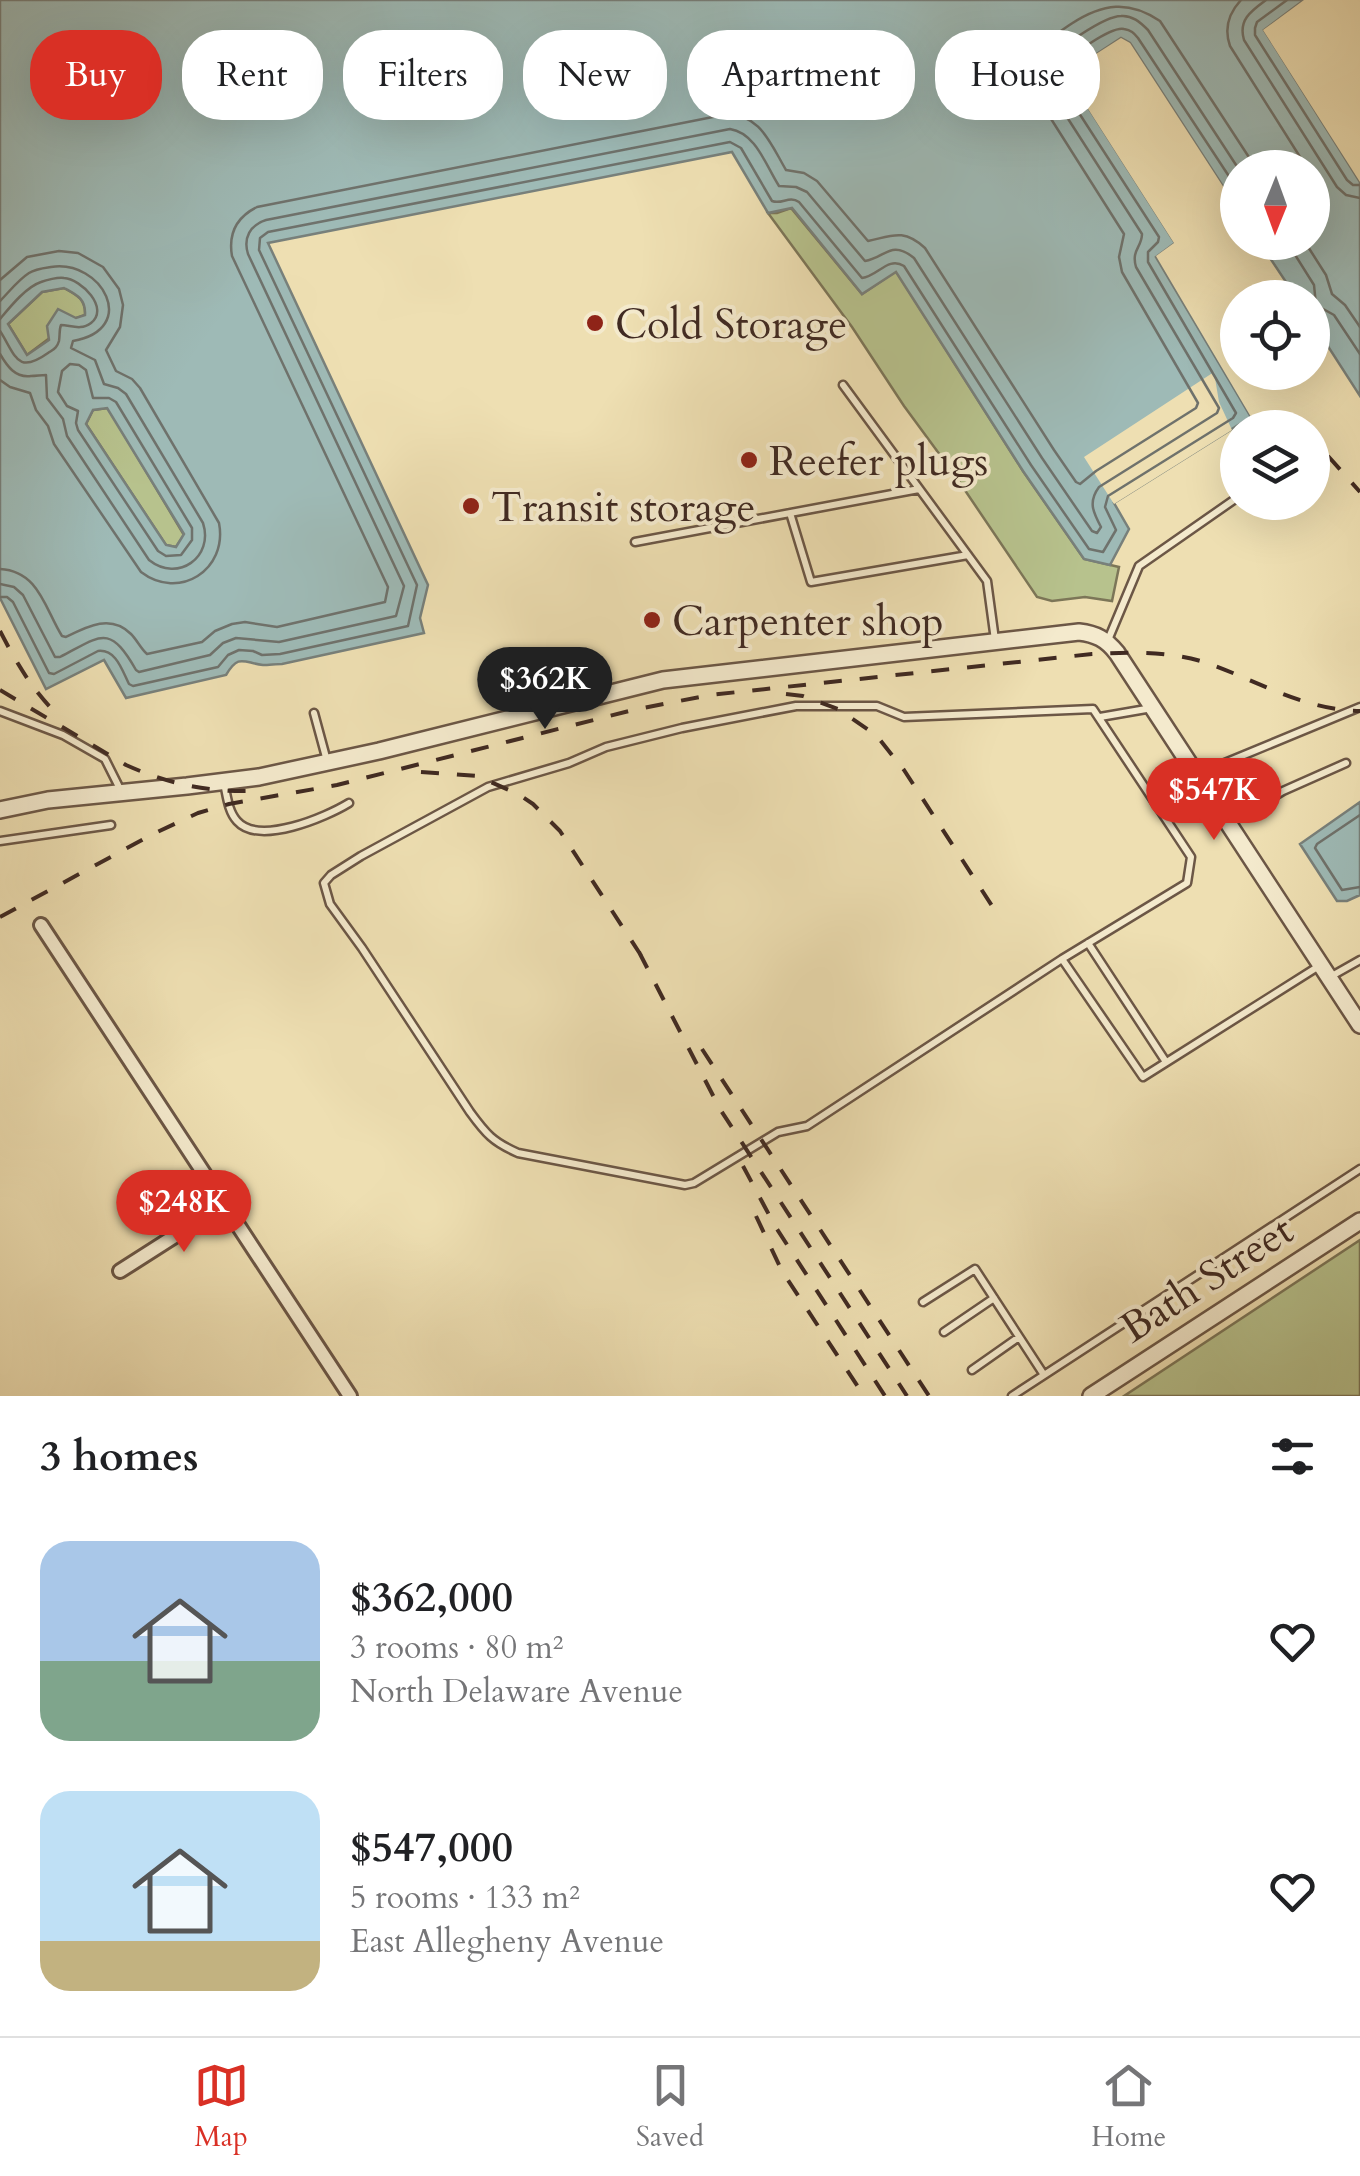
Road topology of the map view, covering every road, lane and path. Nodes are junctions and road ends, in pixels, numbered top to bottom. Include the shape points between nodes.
1 (843, 384) dead end
2 (920, 489) junction
3 (1220, 509) edge
4 (790, 513) junction
5 (635, 542) dead end
6 (968, 555) junction
7 (1100, 637) junction
8 (996, 641) junction
9 (1360, 707) edge
10 (1153, 708) junction
11 (0, 711) edge
12 (314, 713) dead end
13 (1099, 718) junction
14 (327, 762) junction
15 (1346, 763) dead end
16 (1197, 774) junction
17 (224, 782) junction
18 (122, 792) junction
19 (349, 803) dead end
20 (0, 810) edge
21 (1228, 824) junction
22 (111, 825) dead end
23 (0, 841) edge
24 (41, 925) dead end
25 (1088, 944) junction
26 (1062, 959) junction
27 (1360, 960) edge
28 (1325, 971) junction
29 (1360, 1025) edge
30 (1166, 1062) junction
31 (1360, 1169) edge
32 (225, 1204) junction
33 (1360, 1221) edge
34 (120, 1271) dead end
35 (994, 1298) junction
36 (923, 1302) dead end
37 (944, 1332) dead end
38 (1019, 1337) junction
39 (972, 1370) dead end
40 (1044, 1375) junction
41 (350, 1396) edge
42 (1012, 1396) edge
43 (1091, 1396) edge

1 - 2 lane
2 - 4 lane
2 - 6 lane
3 - 7 lane via 1138,566
4 - 5 lane
4 - 6 lane via 811,582
6 - 8 lane via 987,581
7 - 8 street via 1079,632
7 - 10 street
8 - 14 street via 663,680
9 - 16 lane
10 - 13 lane
10 - 16 street
11 - 18 lane via 106,760
12 - 14 lane
13 - 25 lane via 1190,856 1187,883
13 - 26 lane via 1093,709 904,718 877,706 796,706 682,728 488,787 324,884 330,904 488,1137 518,1153 685,1185 778,1132 808,1126
14 - 17 street
15 - 21 lane
16 - 21 street
17 - 18 street
17 - 19 lane via 231,813 255,831 308,822
18 - 20 street
21 - 28 street
22 - 23 lane
24 - 32 street
25 - 26 lane
25 - 30 lane
26 - 30 lane via 1143,1077
27 - 28 lane
28 - 29 street
28 - 30 lane
31 - 40 lane
32 - 34 street
32 - 41 street
33 - 43 street, Bath Street
35 - 36 lane via 975,1269
35 - 37 lane
35 - 38 lane
38 - 39 lane
38 - 40 lane
40 - 42 lane

